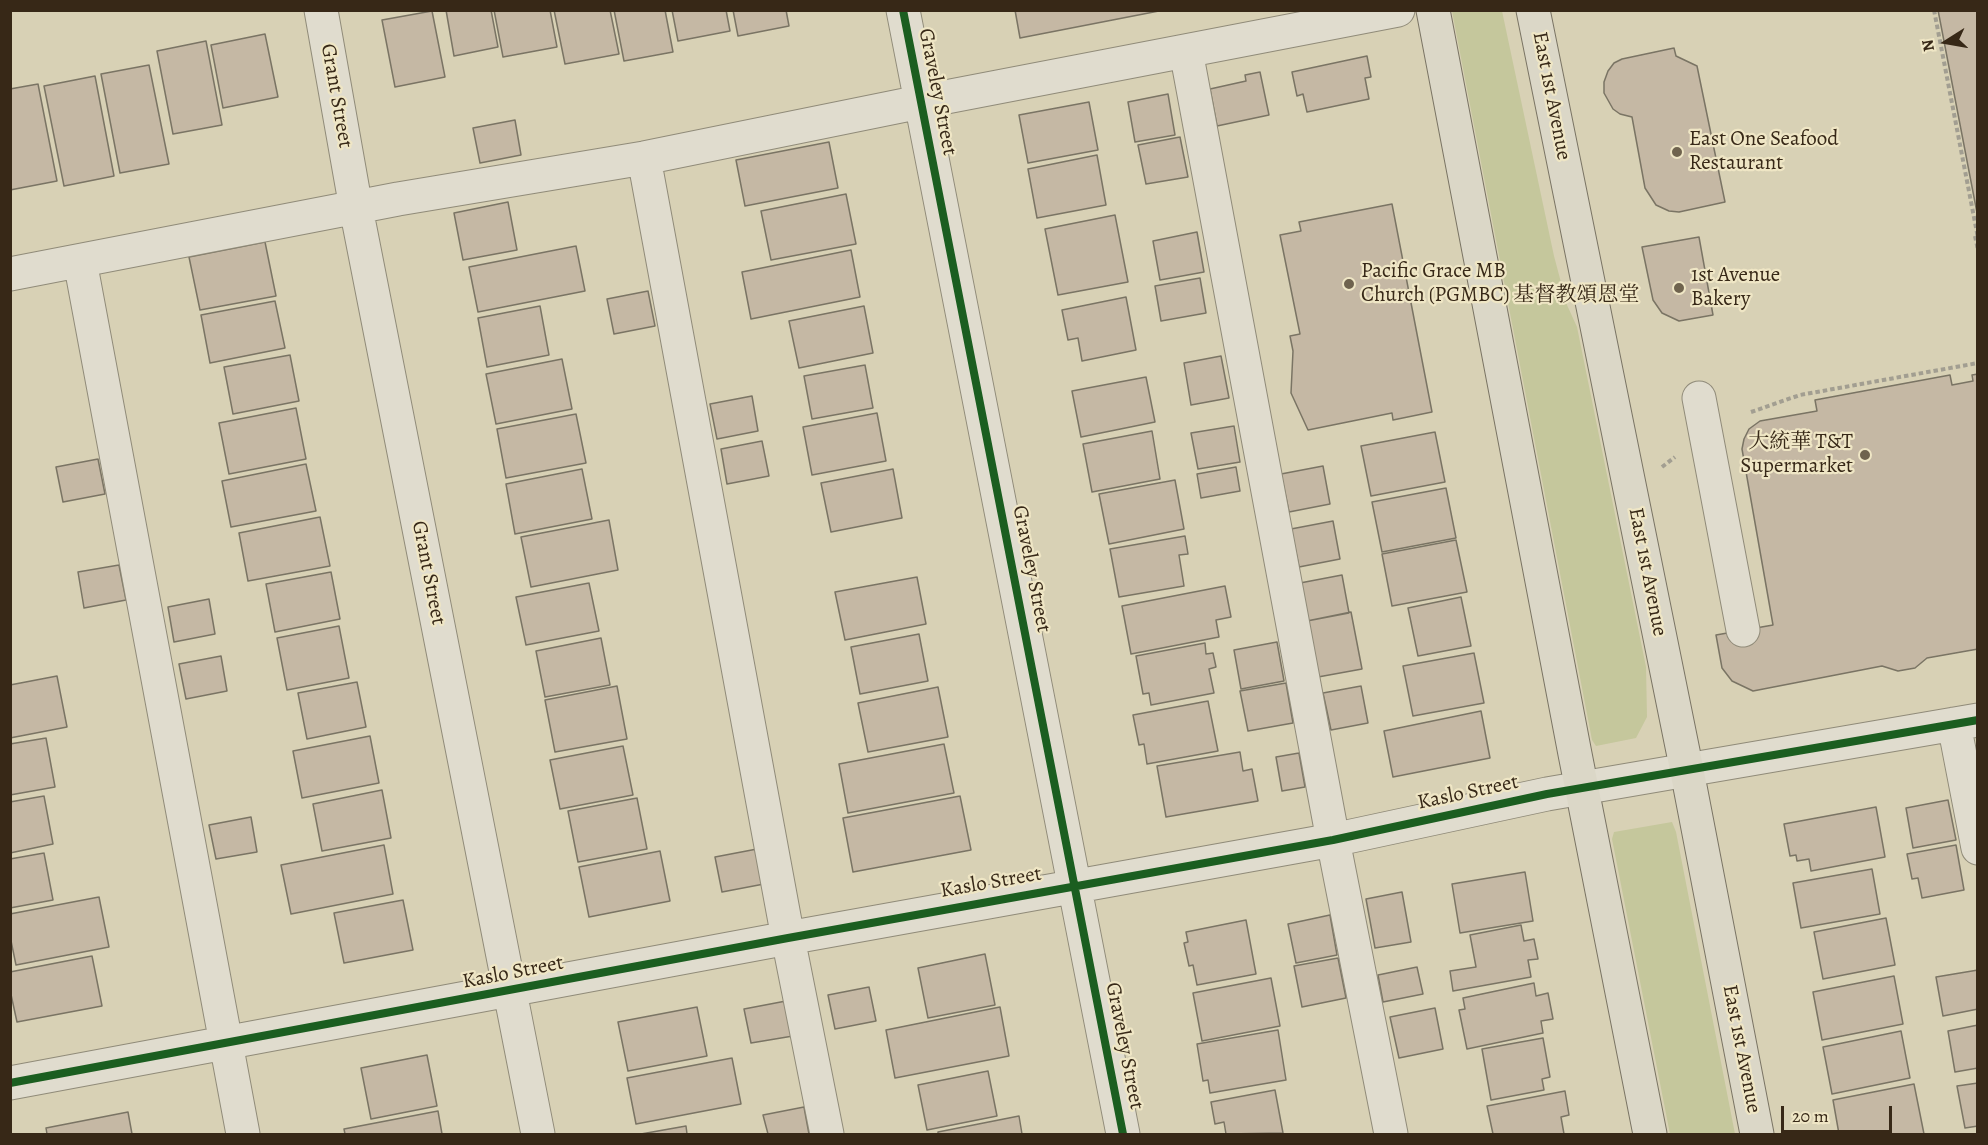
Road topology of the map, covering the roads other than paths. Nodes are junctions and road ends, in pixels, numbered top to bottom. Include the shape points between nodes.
1 (321, 10) edge
2 (903, 10) edge
3 (1398, 10) edge
4 (1433, 10) edge
5 (1533, 10) edge
6 (1186, 51) junction
7 (920, 102) junction
8 (644, 158) junction
9 (356, 208) junction
10 (80, 261) junction
11 (10, 274) edge
12 (1699, 398) dead end
13 (1743, 630) dead end
14 (1966, 722) edge
15 (1687, 771) junction
16 (1582, 788) junction
17 (1333, 840) junction
18 (1977, 848) edge
19 (1075, 886) junction
20 (788, 938) junction
21 (510, 992) junction
22 (225, 1045) junction
23 (10, 1083) edge
24 (243, 1134) edge
25 (538, 1134) edge
26 (827, 1134) edge
27 (1123, 1134) edge
28 (1391, 1134) edge
29 (1650, 1134) edge
30 (1758, 1134) edge

1 - 9 street, Grant Street
2 - 7 street, Graveley Street
3 - 6 street
4 - 16 main road
5 - 15 main road, East 1st Avenue
6 - 7 street
6 - 17 street
7 - 8 street
7 - 19 street, Graveley Street
8 - 9 street
8 - 20 street
9 - 10 street
9 - 21 street, Grant Street
10 - 11 street
10 - 22 street
12 - 13 street
14 - 15 street, Kaslo Street
14 - 18 street
15 - 16 street, Kaslo Street
15 - 30 main road, East 1st Avenue
16 - 17 street, Kaslo Street
16 - 29 main road
17 - 19 street, Kaslo Street
17 - 28 street
19 - 20 street, Kaslo Street
19 - 27 street, Graveley Street
20 - 21 street, Kaslo Street
20 - 26 street
21 - 22 street, Kaslo Street
21 - 25 street, Grant Street
22 - 23 street, Kaslo Street
22 - 24 street

